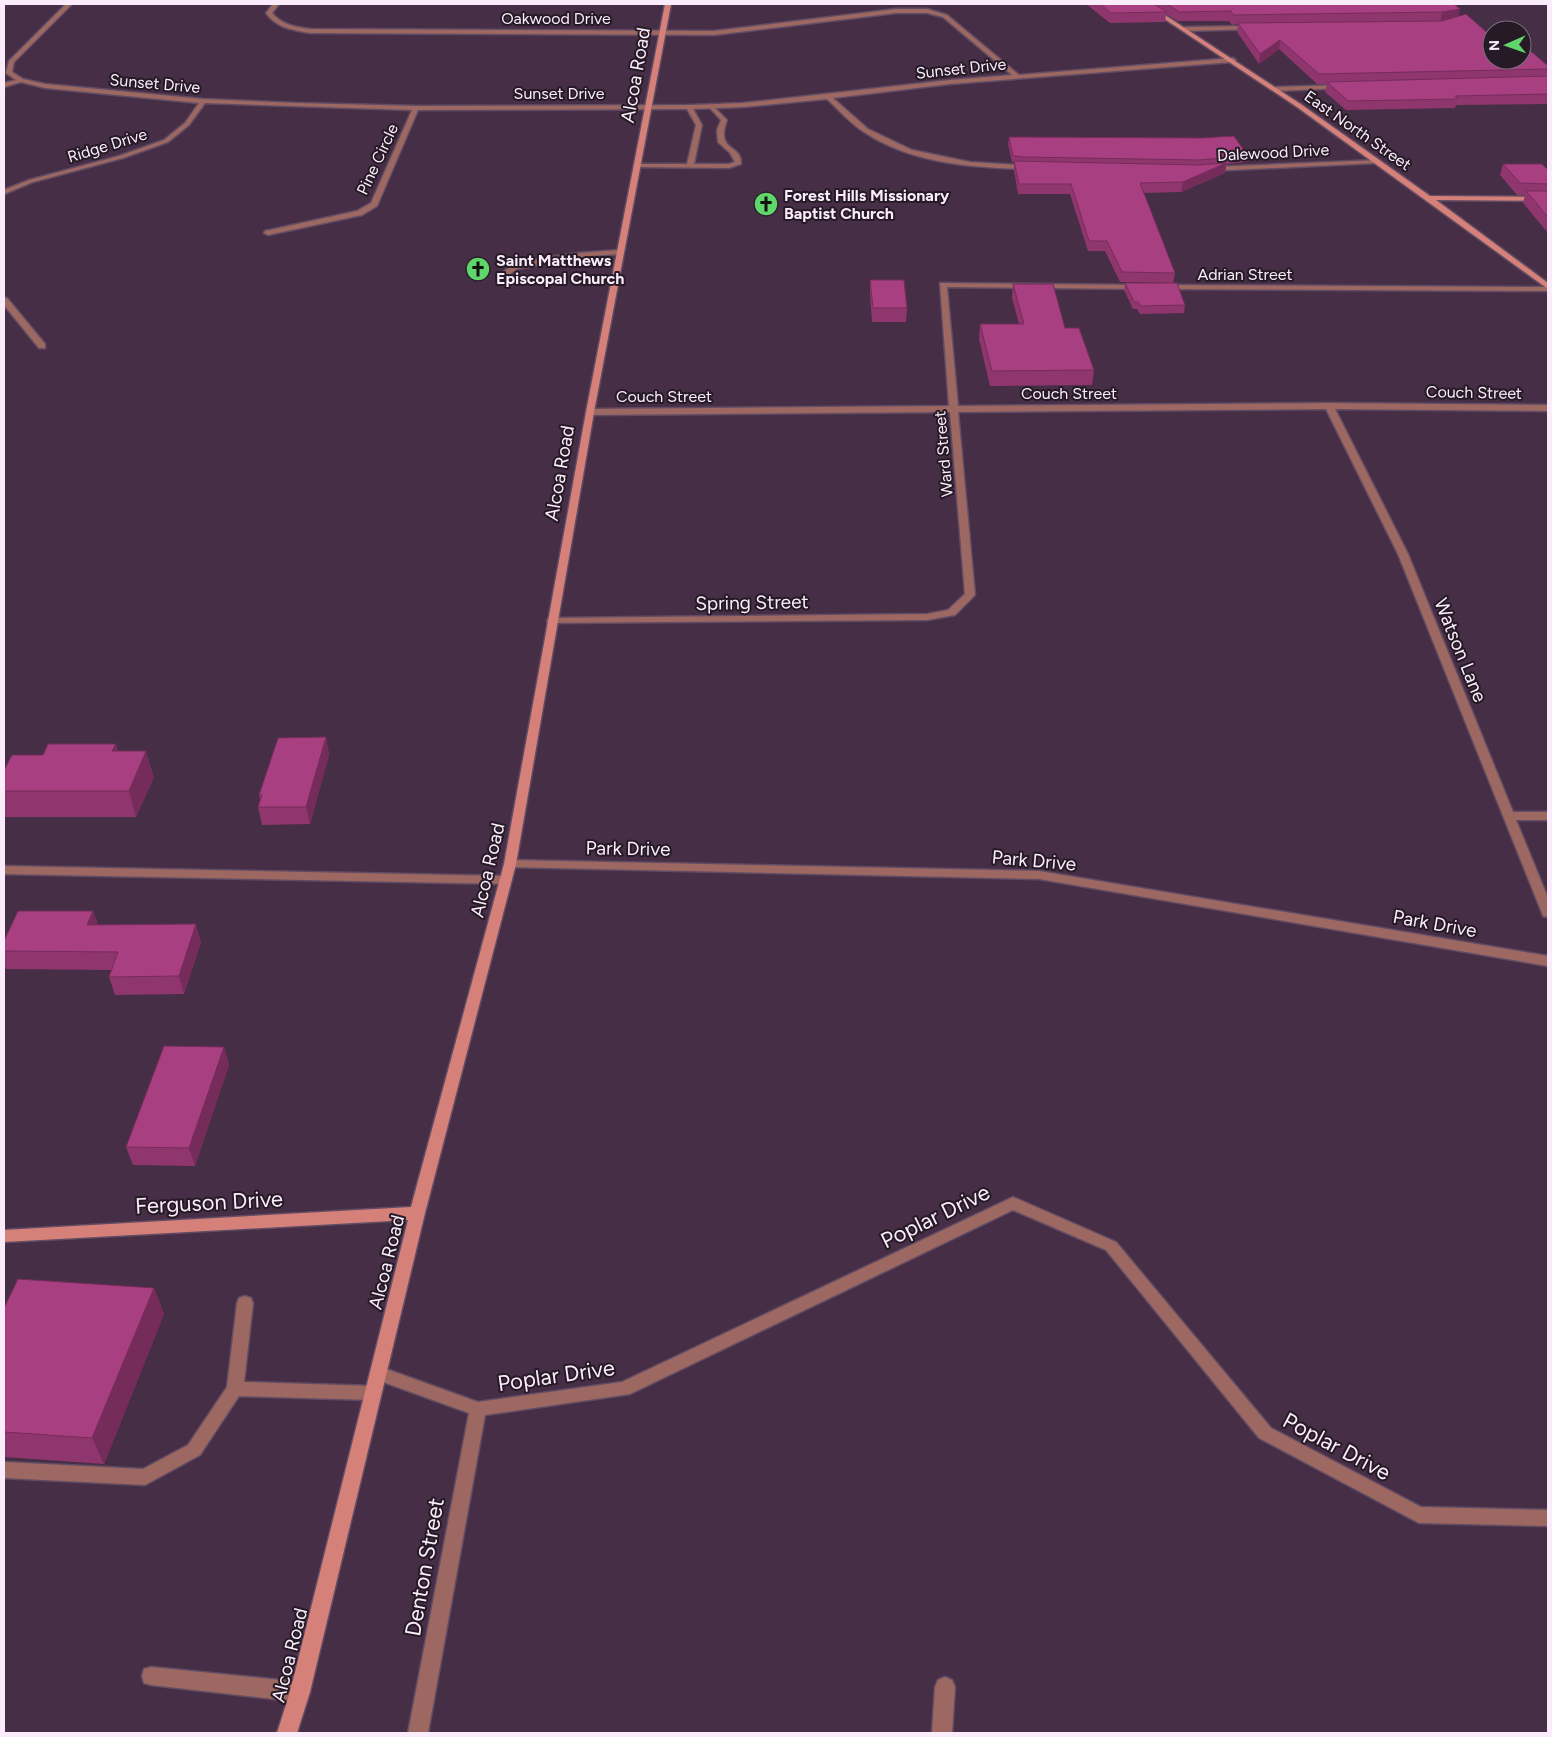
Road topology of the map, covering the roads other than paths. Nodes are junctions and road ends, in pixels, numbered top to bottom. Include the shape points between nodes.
1 (69, 4) edge
2 (276, 4) edge
3 (668, 4) edge
4 (1145, 4) edge
5 (1264, 28) edge
6 (1185, 29) junction
7 (662, 32) junction
8 (1233, 60) junction
9 (1016, 76) junction
10 (22, 80) junction
11 (4, 85) edge
12 (1346, 87) edge
13 (1276, 88) junction
14 (828, 97) junction
15 (204, 101) junction
16 (711, 106) junction
17 (648, 107) junction
18 (690, 107) junction
19 (416, 108) junction
20 (1377, 161) junction
21 (637, 166) junction
22 (690, 167) junction
23 (1042, 168) edge
24 (1198, 170) edge
25 (4, 192) edge
26 (1429, 198) junction
27 (1548, 199) edge
28 (268, 233) dead end
29 (620, 252) junction
30 (512, 284) dead end
31 (942, 285) joint
32 (1548, 288) edge
33 (4, 300) edge
34 (42, 346) dead end
35 (1328, 406) junction
36 (1548, 408) edge
37 (954, 409) junction
38 (590, 412) junction
39 (951, 613) joint
40 (552, 621) junction
41 (1510, 816) junction
42 (1548, 816) edge
43 (510, 864) junction
44 (4, 870) edge
45 (506, 880) junction
46 (1548, 914) edge
47 (1548, 960) edge
48 (418, 1212) junction
49 (4, 1236) edge
50 (245, 1303) dead end
51 (378, 1373) junction
52 (235, 1389) junction
53 (373, 1393) junction
54 (478, 1409) junction
55 (4, 1470) edge
56 (1548, 1518) edge
57 (150, 1676) dead end
58 (945, 1687) dead end
59 (300, 1692) junction
60 (287, 1733) edge
61 (418, 1733) edge
62 (942, 1733) edge

1 - 10 street via 11,62 9,73
2 - 7 street, Oakwood Drive via 269,13 274,21 289,28 310,31
3 - 7 main road, Alcoa Road
4 - 6 main road, East North Street
5 - 6 street
6 - 8 main road, East North Street
7 - 9 street, Oakwood Drive via 714,33 896,11 927,11 945,16
7 - 17 main road, Alcoa Road
8 - 9 street, Sunset Drive
8 - 13 main road, East North Street
9 - 14 street, Sunset Drive
10 - 11 street
10 - 15 street, Sunset Drive via 45,86
12 - 13 street
13 - 20 main road, East North Street
14 - 16 street, Sunset Drive
14 - 23 street via 872,134 902,148 948,161
15 - 19 street, Sunset Drive
15 - 25 street, Ridge Drive via 187,124 166,141
16 - 18 street, Sunset Drive
16 - 22 street via 724,120 719,130 722,141 739,163
17 - 18 street, Sunset Drive
17 - 19 street, Sunset Drive
17 - 21 main road, Alcoa Road
18 - 22 street via 699,125
19 - 28 street, Pine Circle via 374,204 359,213
20 - 24 street, Dalewood Drive
20 - 26 main road, East North Street
21 - 22 street
21 - 29 main road, Alcoa Road
26 - 27 main road
26 - 32 main road, East North Street
29 - 30 street via 516,267 507,272
29 - 38 main road, Alcoa Road
31 - 32 street, Adrian Street
31 - 37 street, Ward Street
33 - 34 street
35 - 36 street, Couch Street
35 - 37 street, Couch Street
35 - 41 street, Watson Lane via 1403,554
37 - 38 street, Couch Street
37 - 39 street, Ward Street via 970,595
38 - 40 main road, Alcoa Road
39 - 40 street, Spring Street via 927,618
40 - 43 main road, Alcoa Road
41 - 42 street
41 - 46 street, Watson Lane
43 - 45 main road, Alcoa Road
43 - 47 street, Park Drive via 1039,875
44 - 45 street
45 - 48 main road, Alcoa Road
48 - 49 main road, Ferguson Drive
48 - 51 main road, Alcoa Road
50 - 52 street
51 - 53 main road, Alcoa Road
51 - 54 street, Poplar Drive
52 - 53 street
52 - 55 street via 194,1450 145,1477
53 - 59 main road, Alcoa Road
54 - 56 street, Poplar Drive via 624,1389 1013,1203 1111,1246 1265,1433 1419,1515
54 - 61 street, Denton Street
57 - 59 street
58 - 62 street
59 - 60 main road, Alcoa Road

